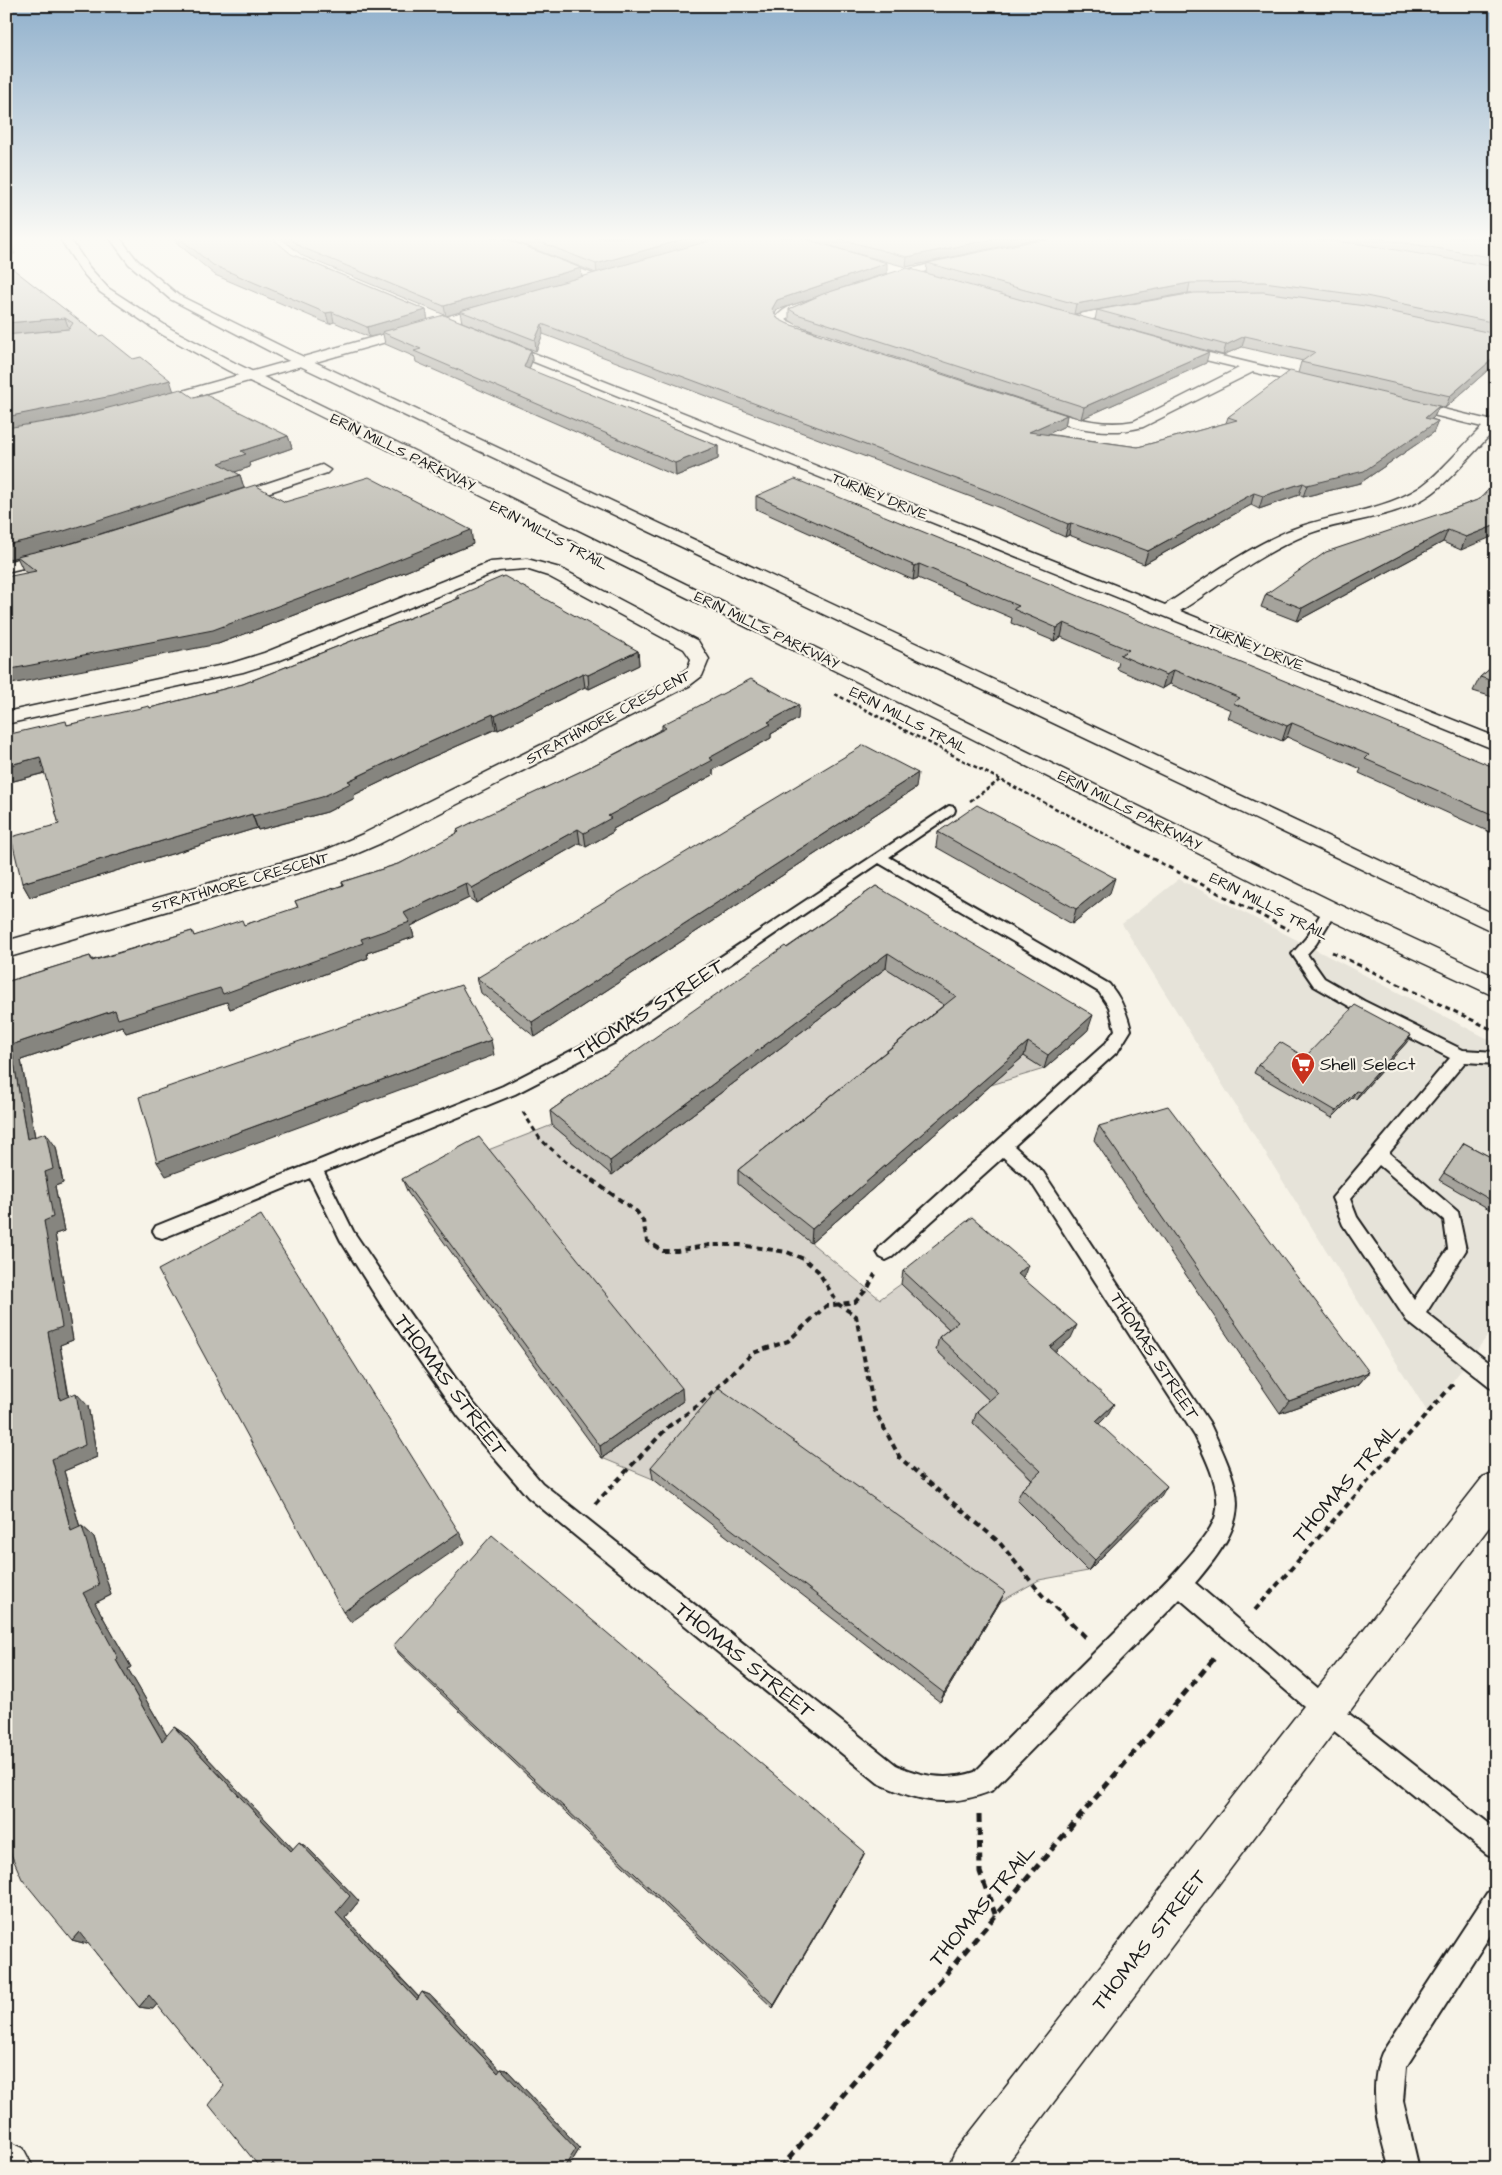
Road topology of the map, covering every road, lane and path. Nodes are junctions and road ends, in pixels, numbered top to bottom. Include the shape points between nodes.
1 (179, 338) edge
2 (254, 338) edge
3 (383, 338) edge
4 (487, 338) edge
5 (1161, 345) edge
6 (301, 362) junction
7 (1250, 368) junction
8 (250, 376) junction
9 (1337, 388) edge
10 (1385, 400) edge
11 (1016, 404) edge
12 (139, 408) edge
13 (1494, 423) edge
14 (322, 470) dead end
15 (211, 506) edge
16 (72, 551) edge
17 (6, 567) edge
18 (1167, 611) junction
19 (828, 691) dead end
20 (6, 718) edge
21 (1496, 744) edge
22 (1000, 780) junction
23 (949, 810) joint
24 (879, 857) junction
25 (1330, 910) junction
26 (1496, 925) edge
27 (1311, 941) junction
28 (6, 950) edge
29 (1496, 988) edge
30 (1496, 1032) edge
31 (1461, 1056) junction
32 (1496, 1058) edge
33 (509, 1090) junction
34 (1002, 1146) junction
35 (1378, 1154) junction
36 (314, 1169) junction
37 (162, 1231) dead end
38 (886, 1252) joint
39 (838, 1304) junction
40 (1414, 1315) junction
41 (1496, 1380) edge
42 (1455, 1382) dead end
43 (1496, 1489) edge
44 (576, 1524) junction
45 (1179, 1584) junction
46 (1261, 1603) dead end
47 (1104, 1657) junction
48 (1210, 1663) dead end
49 (1326, 1710) junction
50 (971, 1784) junction
51 (1496, 1845) edge
52 (1496, 1902) edge
53 (995, 1914) junction
54 (6, 2164) edge
55 (9, 2169) edge
56 (780, 2169) edge
57 (972, 2169) edge
58 (1404, 2169) edge

1 - 8 street, ERIN MILLS PARKWAY
2 - 6 street
3 - 6 street
4 - 18 street, TURNEY DRIVE
5 - 7 street
6 - 8 street
6 - 26 street
7 - 9 street
7 - 11 street via 1138,424 1119,428 1088,427
8 - 12 street
8 - 25 street, ERIN MILLS PARKWAY
10 - 13 street
13 - 18 street via 1414,498 1281,540
14 - 15 street
16 - 17 street
18 - 21 street, TURNEY DRIVE
19 - 22 path, ERIN MILLS TRAIL
20 - 28 street, STRATHMORE CRESCENT via 236,668 478,572 510,564 554,572 691,645 700,658 694,674 682,682 334,855
22 - 23 path via 967,803
22 - 27 path, ERIN MILLS TRAIL
23 - 24 lane, THOMAS STREET
24 - 33 lane, THOMAS STREET via 608,1039
24 - 34 lane via 1104,988 1120,1014 1123,1030 1112,1047
25 - 27 lane
25 - 29 street, ERIN MILLS PARKWAY
27 - 30 path, ERIN MILLS TRAIL
27 - 31 lane via 1299,954 1319,982
31 - 32 lane
31 - 35 lane
33 - 36 lane, THOMAS STREET
33 - 39 path via 540,1138 566,1162 637,1212 643,1221 647,1241 663,1251 710,1244 787,1252 804,1259 818,1271
34 - 38 lane
34 - 45 lane, THOMAS STREET via 1037,1177 1202,1428 1216,1461 1225,1489 1227,1514 1210,1548
35 - 40 lane via 1341,1198 1349,1220
35 - 40 lane via 1452,1217 1457,1250
36 - 37 lane
36 - 44 lane, THOMAS STREET via 352,1244 466,1410 535,1490
38 - 39 path via 868,1288 854,1302
39 - 44 path via 826,1306 788,1341 753,1353 699,1405 669,1426
39 - 47 path via 856,1316 874,1409 900,1458 1000,1542 1042,1595
40 - 41 lane
42 - 46 path, THOMAS TRAIL
43 - 49 street, THOMAS STREET
44 - 50 lane, THOMAS STREET via 887,1774 908,1784 934,1788 960,1788
45 - 47 lane, THOMAS STREET
45 - 49 lane
47 - 50 lane, THOMAS STREET via 982,1782
48 - 53 path, THOMAS TRAIL
49 - 51 lane
49 - 57 street, THOMAS STREET
50 - 53 path via 981,1832 981,1882
52 - 58 lane via 1392,2063 1389,2101
53 - 56 path, THOMAS TRAIL
54 - 55 street

